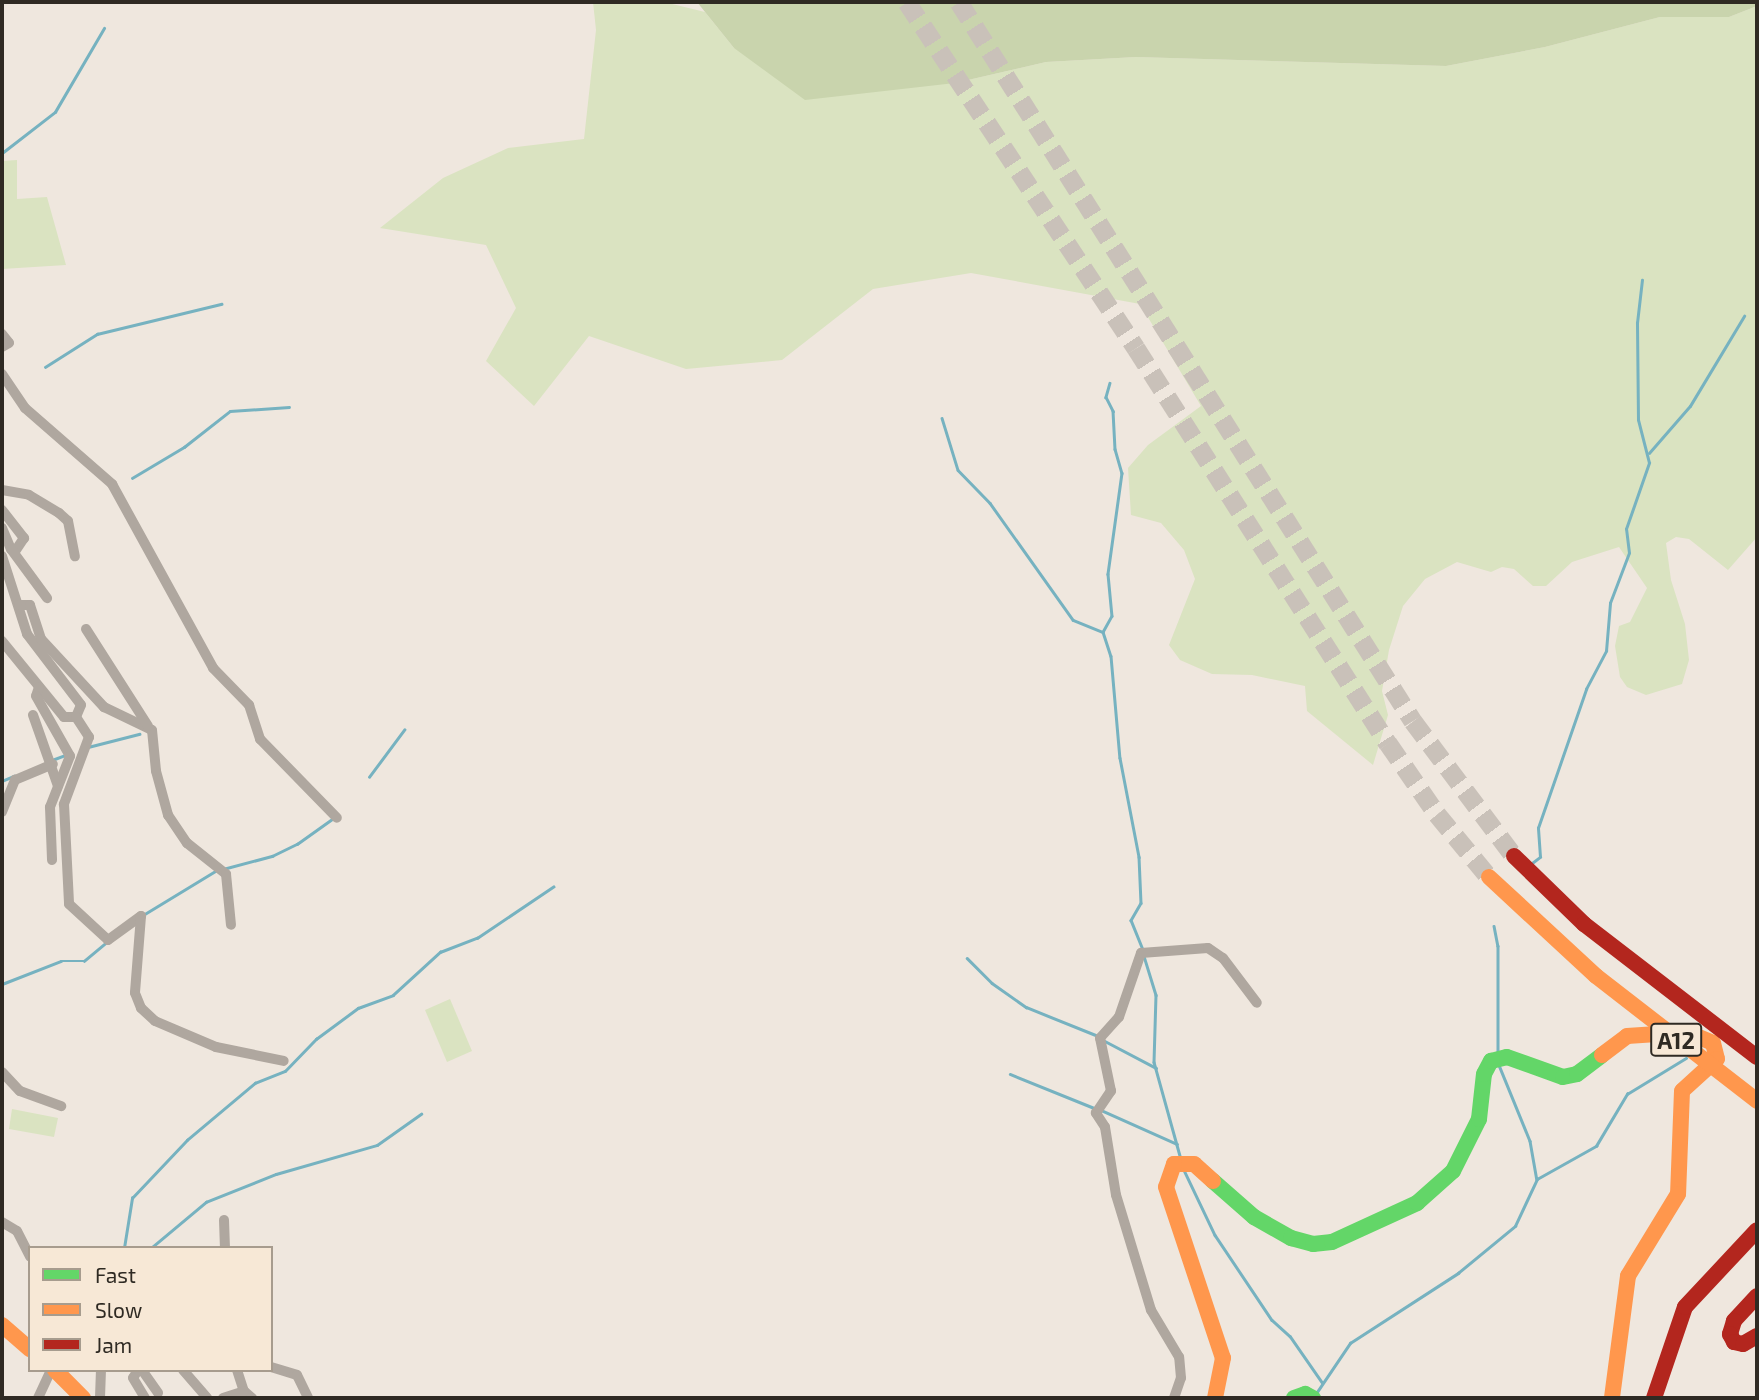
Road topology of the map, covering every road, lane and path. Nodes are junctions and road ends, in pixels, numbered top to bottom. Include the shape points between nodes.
1 (2, 334) edge
2 (2, 347) edge
3 (2, 374) edge
4 (2, 490) edge
5 (2, 510) edge
6 (2, 527) edge
7 (16, 550) junction
8 (2, 556) edge
9 (75, 556) dead end
10 (47, 598) dead end
11 (19, 605) junction
12 (86, 629) dead end
13 (2, 641) edge
14 (39, 687) junction
15 (33, 715) dead end
16 (76, 717) junction
17 (148, 726) junction
18 (53, 764) junction
19 (58, 786) junction
20 (2, 811) edge
21 (337, 818) dead end
22 (1514, 856) tunnel mouth
23 (52, 860) dead end
24 (1489, 877) tunnel mouth
25 (231, 925) dead end
26 (1257, 1003) dead end
27 (1757, 1057) edge
28 (284, 1061) dead end
29 (2, 1072) edge
30 (1757, 1101) edge
31 (61, 1106) dead end
32 (224, 1220) dead end
33 (2, 1222) edge
34 (1757, 1230) edge
35 (225, 1246) edge
36 (28, 1253) edge
37 (1757, 1296) edge
38 (2, 1325) edge
39 (1757, 1336) edge
40 (28, 1347) edge
41 (273, 1368) edge
42 (52, 1372) edge
43 (55, 1372) edge
44 (101, 1372) edge
45 (138, 1372) edge
46 (142, 1372) edge
47 (185, 1372) edge
48 (238, 1372) edge
49 (158, 1393) dead end
50 (248, 1394) edge
51 (38, 1398) edge
52 (83, 1398) edge
53 (100, 1398) edge
54 (145, 1398) edge
55 (207, 1398) edge
56 (223, 1398) edge
57 (308, 1398) edge
58 (1174, 1398) edge
59 (1215, 1398) edge
60 (1612, 1398) edge
61 (1654, 1398) edge

1 - 2 street via 9,343
3 - 21 street via 25,408 112,484 213,668 249,705 260,738
4 - 9 street via 29,495 68,521
5 - 7 street via 24,538
6 - 7 street via 11,549
7 - 10 street
8 - 11 street
11 - 16 street via 32,642 81,705
11 - 17 street via 30,605 41,639 104,707
12 - 17 street
13 - 14 street
14 - 16 street via 64,717
14 - 19 street via 36,696 70,756
15 - 18 street
16 - 28 street via 89,737 64,803 69,904 108,940 141,916 135,993 141,1008 155,1021 216,1047
17 - 25 street via 155,735 156,771 168,815 187,843 226,874
18 - 19 street
18 - 20 street via 15,779
19 - 23 street via 50,807
22 - 27 main road, A12 via 1560,904
24 - 30 main road, A12, bridge via 1558,946
26 - 58 street via 1223,958 1208,948 1141,953 1128,998 1100,1038 1109,1063 1111,1091 1096,1113 1105,1126 1116,1195 1126,1215 1151,1310 1179,1357 1181,1378
29 - 31 street via 13,1087
32 - 35 street
33 - 36 street via 17,1231
34 - 61 main road via 1685,1307
37 - 39 main road via 1734,1321 1730,1334 1734,1342 1743,1344
38 - 40 main road
41 - 57 street via 297,1375
42 - 51 street
43 - 52 main road
44 - 53 street
45 - 54 street via 133,1378
46 - 49 street
47 - 55 street
48 - 50 street
50 - 56 street
59 - 60 main road via 1223,1358 1188,1262 1166,1187 1168,1171 1181,1162 1204,1171 1254,1217 1291,1238 1313,1244 1332,1242 1417,1203 1453,1171 1479,1119 1484,1074 1491,1061 1507,1057 1563,1077 1577,1074 1627,1036 1687,1032 1715,1051 1682,1091 1678,1195 1628,1276

